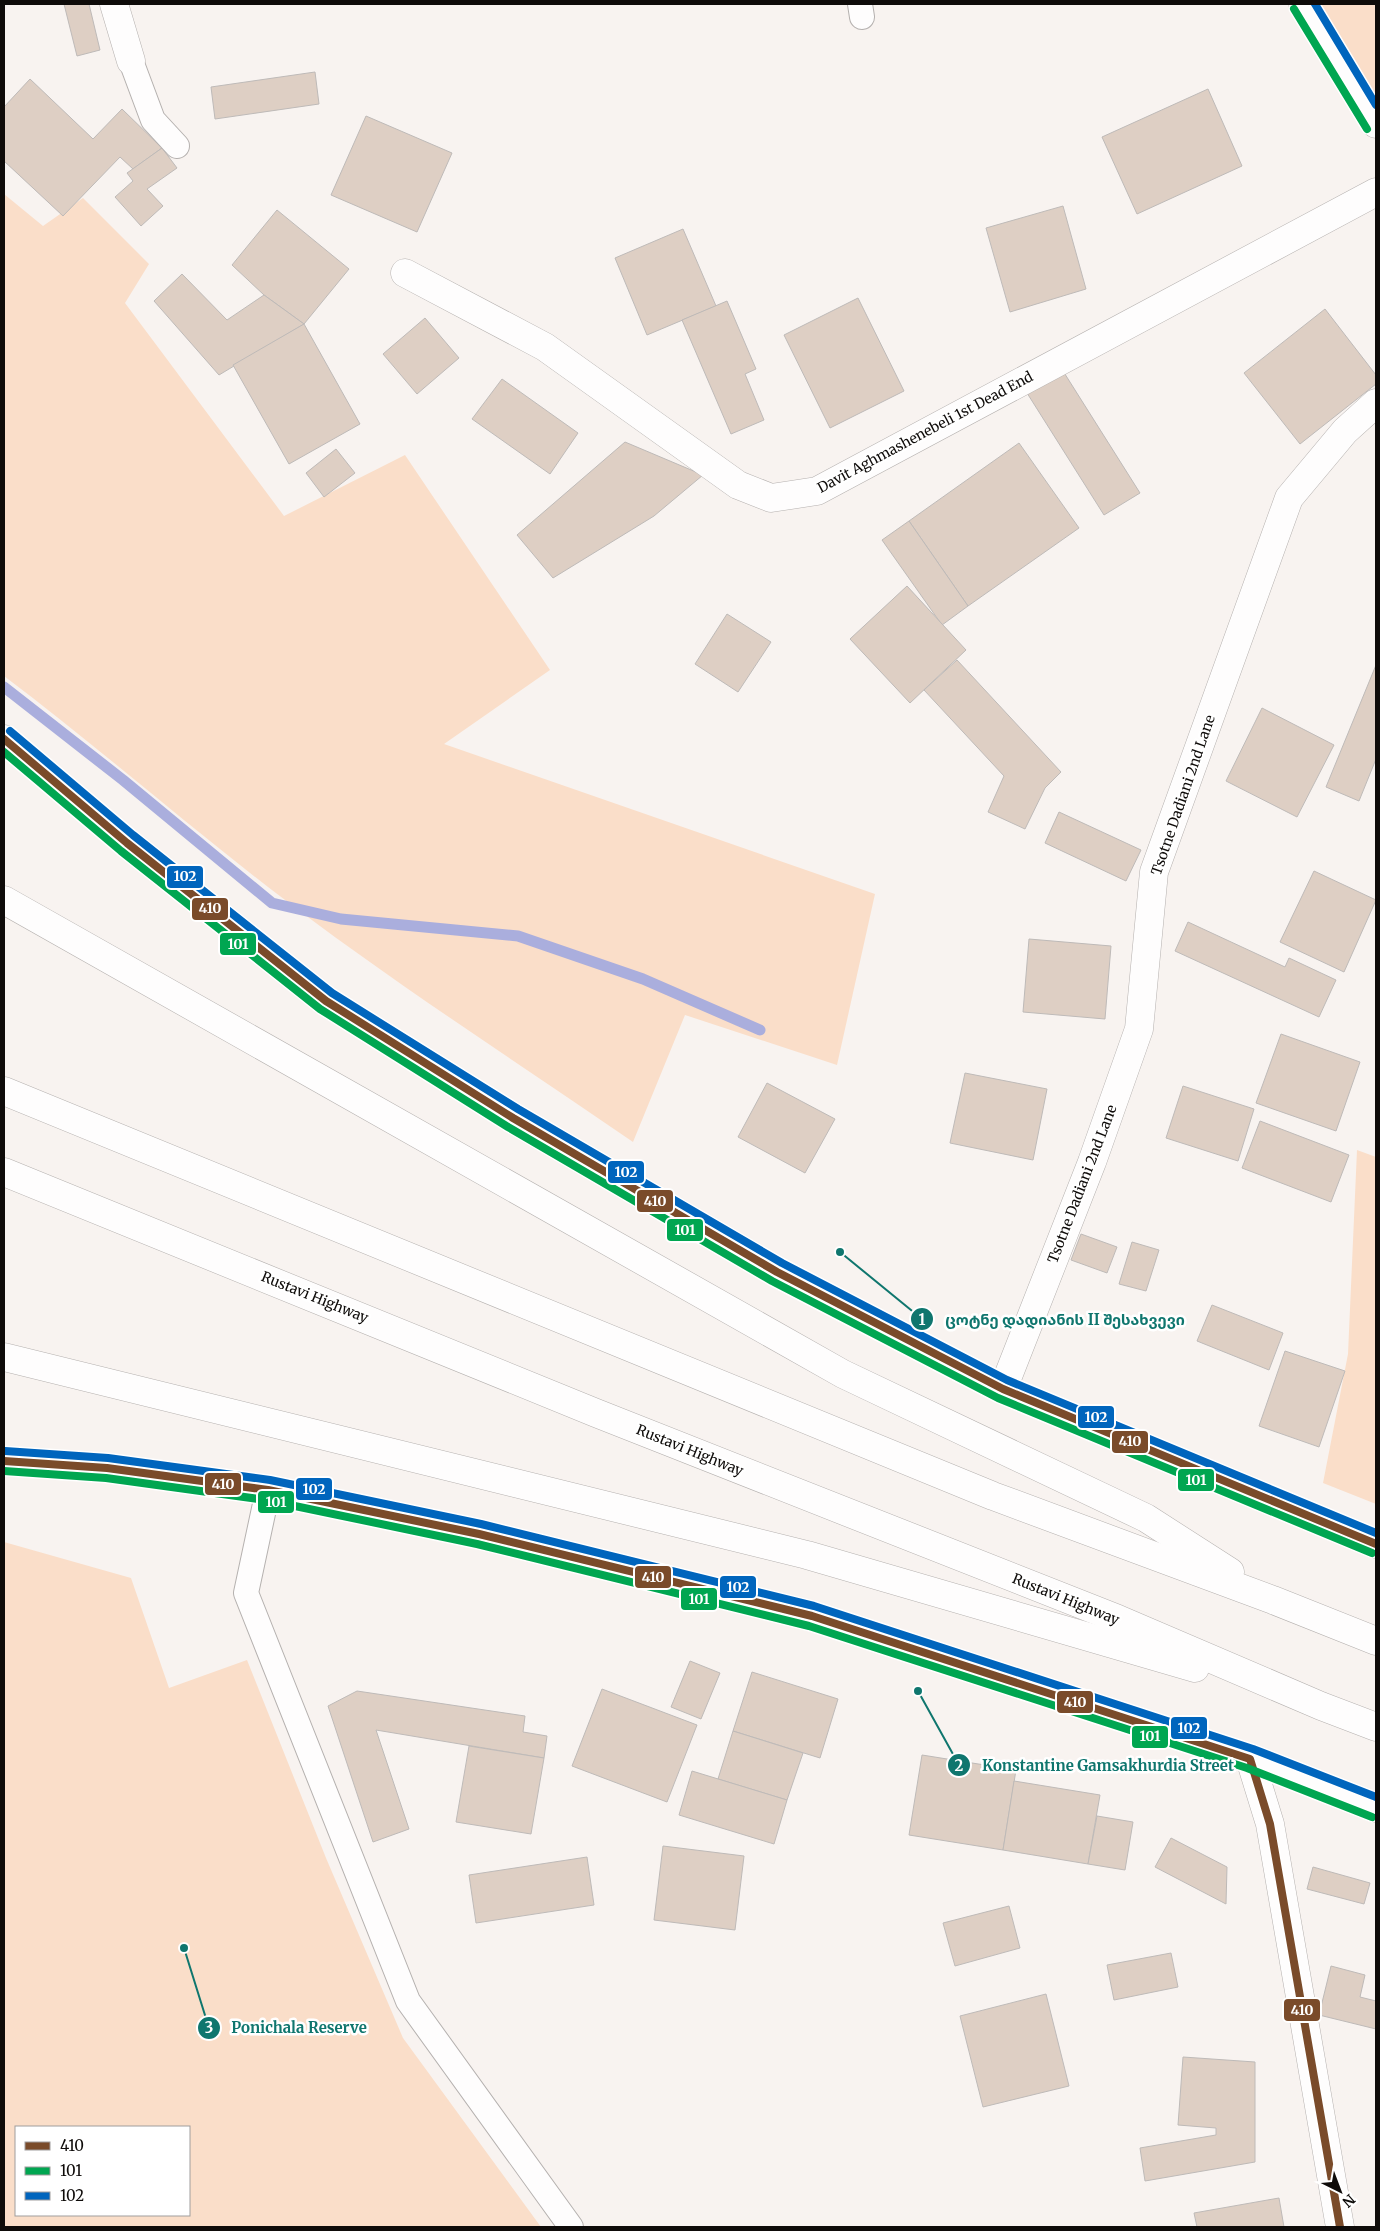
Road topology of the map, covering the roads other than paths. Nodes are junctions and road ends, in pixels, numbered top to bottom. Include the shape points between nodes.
1 (114, 4) edge
2 (1303, 4) edge
3 (131, 61) joint
4 (1376, 124) edge
5 (177, 146) dead end
6 (1376, 192) edge
7 (405, 273) dead end
8 (1376, 403) edge
9 (4, 739) edge
10 (4, 900) edge
11 (4, 1091) edge
12 (4, 1172) edge
13 (4, 1357) edge
14 (1003, 1389) junction
15 (4, 1461) edge
16 (268, 1490) junction
17 (1376, 1544) edge
18 (1273, 1600) junction
19 (1376, 1641) edge
20 (1321, 1706) junction
21 (1376, 1727) edge
22 (1250, 1759) junction
23 (1376, 1808) edge
24 (571, 2227) edge
25 (1340, 2227) edge

1 - 3 main road
2 - 4 main road
3 - 5 lane via 153,120
6 - 7 main road, Davit Aghmashenebeli 1st Dead End via 817,491 771,498 738,485 545,347
8 - 14 main road, Tsotne Dadiani 2nd Lane via 1345,431 1289,498 1154,872 1139,1029 1092,1162
9 - 14 main road via 326,1001 514,1118 777,1272
10 - 18 main road via 843,1374 1146,1518
11 - 18 main road via 993,1496
12 - 20 main road, Rustavi Highway via 596,1413 1118,1619
13 - 20 main road via 807,1554
14 - 17 main road
15 - 16 main road via 126,1470
16 - 22 main road via 479,1534 812,1616
16 - 24 lane via 246,1593 408,2001
18 - 19 main road
20 - 21 main road, Rustavi Highway
22 - 23 main road
22 - 25 main road via 1270,1824

